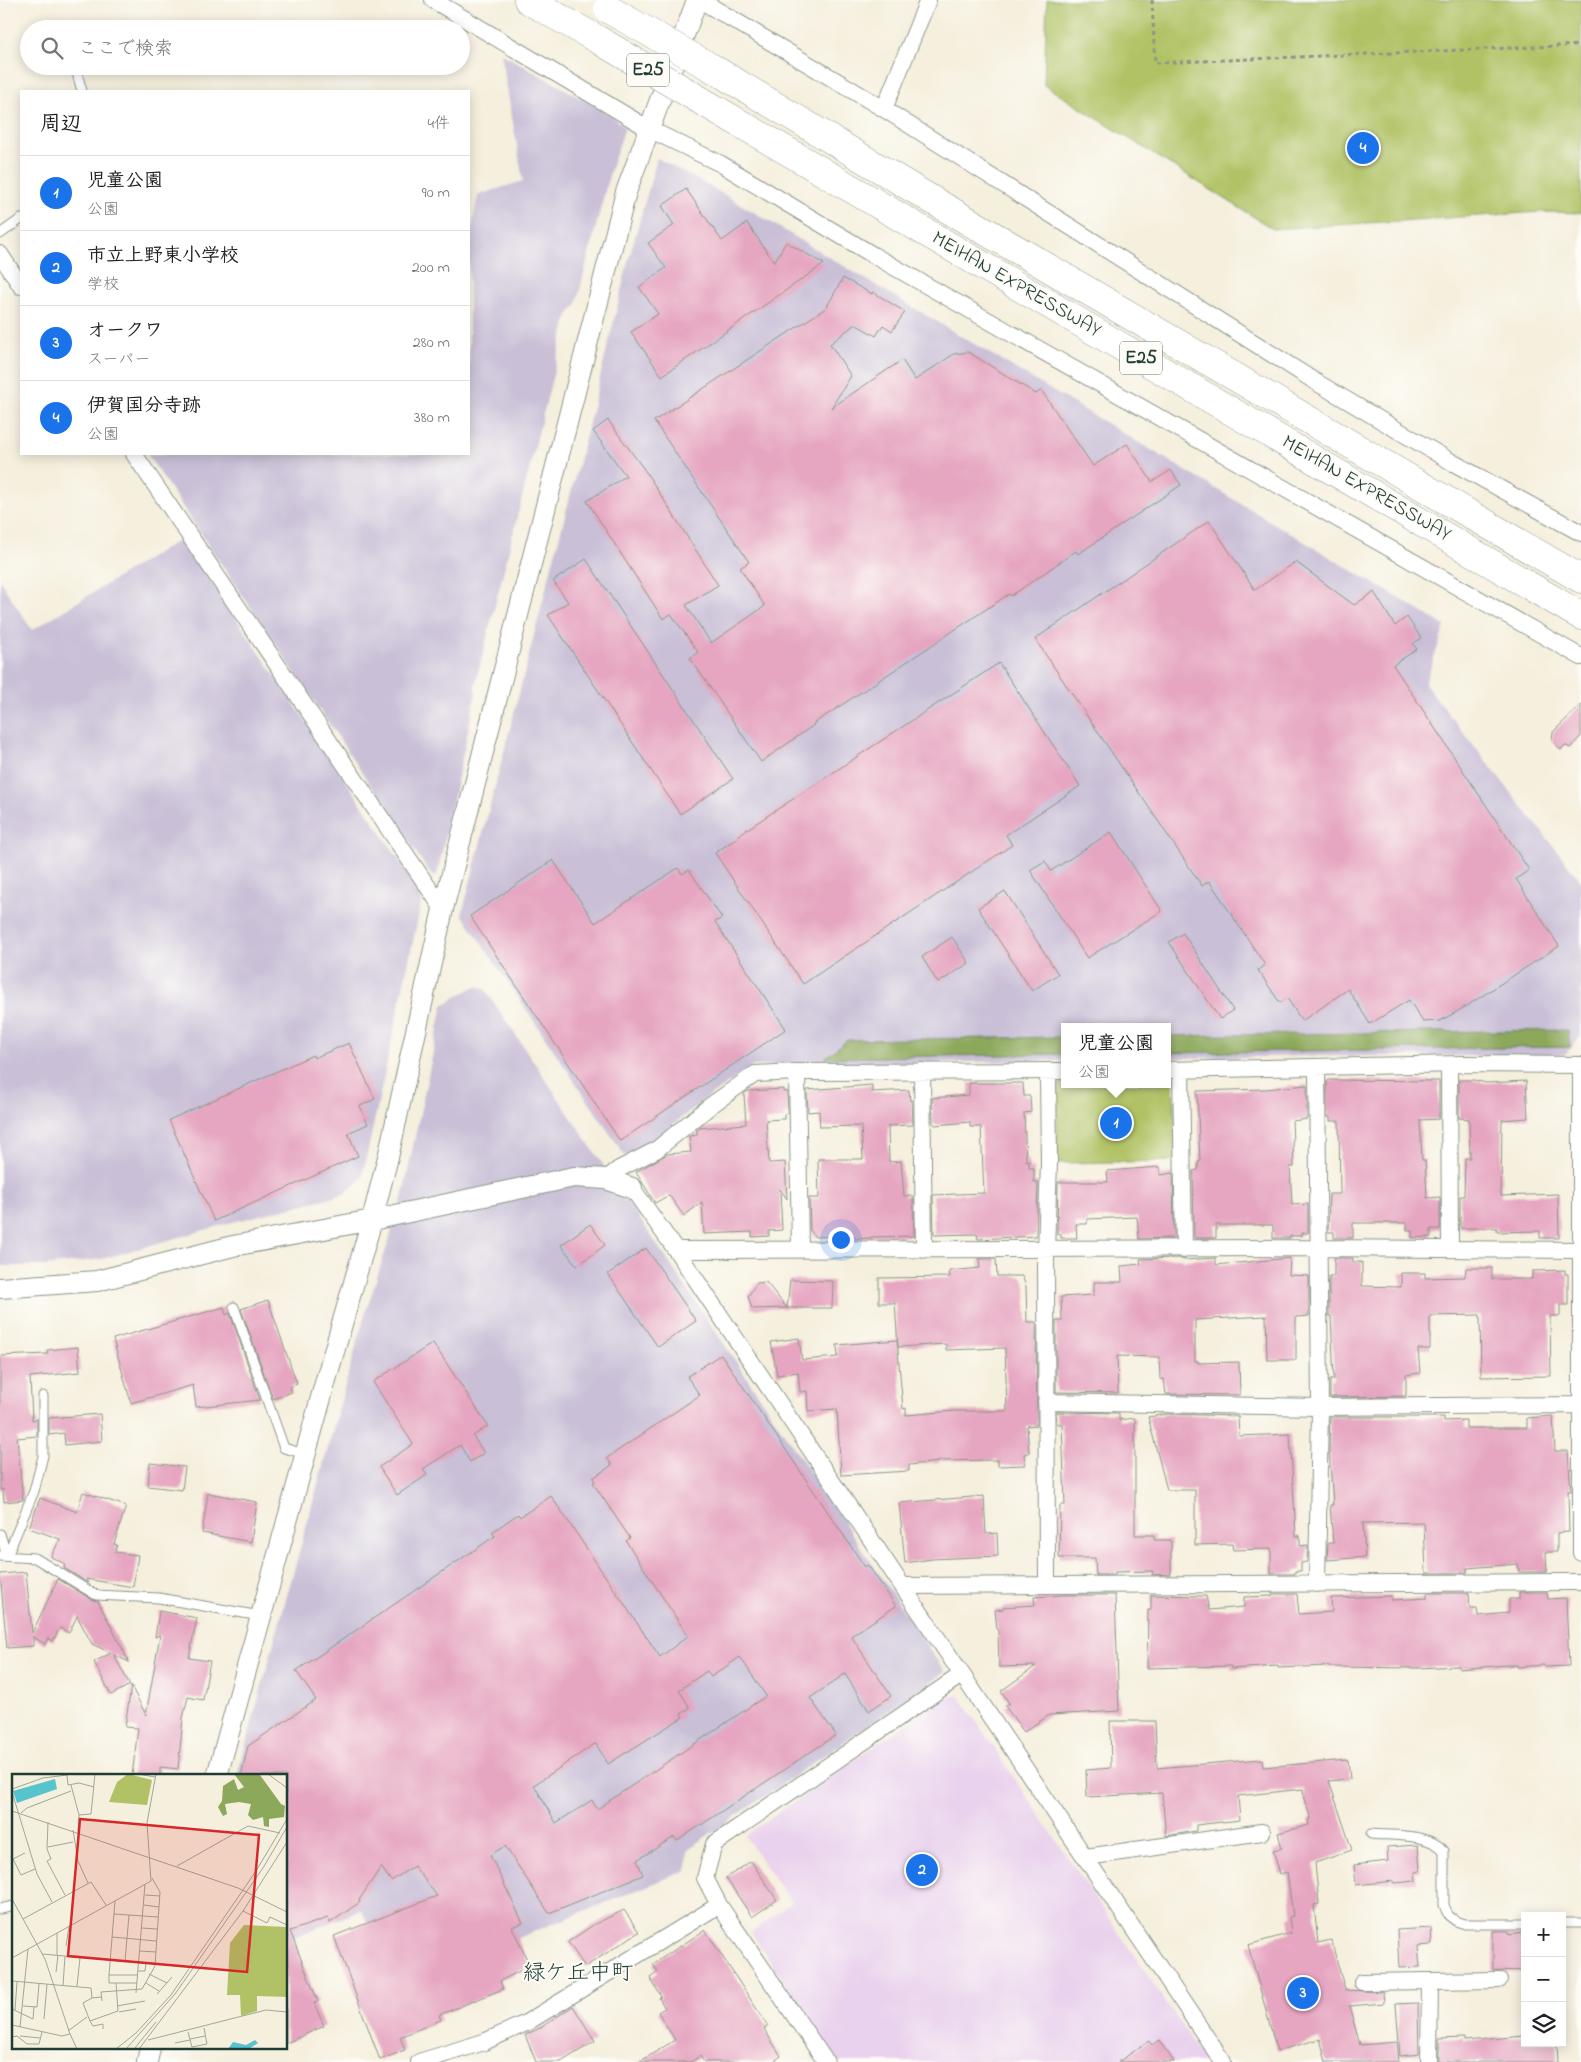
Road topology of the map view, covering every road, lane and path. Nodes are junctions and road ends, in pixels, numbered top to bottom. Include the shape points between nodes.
1 (433, 0) edge
2 (528, 0) edge
3 (699, 0) edge
4 (928, 0) edge
5 (1152, 0) edge
6 (600, 4) edge
7 (466, 20) edge
8 (470, 22) edge
9 (1581, 45) edge
10 (77, 75) edge
11 (82, 90) edge
12 (884, 109) junction
13 (649, 129) junction
14 (20, 219) edge
15 (0, 234) edge
16 (0, 254) edge
17 (20, 284) edge
18 (135, 455) edge
19 (1581, 533) edge
20 (1581, 579) edge
21 (1581, 616) edge
22 (1581, 657) edge
23 (442, 909) junction
24 (1449, 1065) junction
25 (1581, 1065) edge
26 (1317, 1067) junction
27 (1174, 1070) edge
28 (922, 1071) junction
29 (1048, 1071) junction
30 (1061, 1071) edge
31 (797, 1072) junction
32 (1581, 1072) edge
33 (1581, 1164) edge
34 (606, 1179) junction
35 (632, 1188) joint
36 (372, 1220) junction
37 (1317, 1248) junction
38 (800, 1249) junction
39 (1450, 1249) junction
40 (676, 1250) junction
41 (924, 1250) junction
42 (1046, 1250) junction
43 (1184, 1250) junction
44 (1580, 1250) edge
45 (0, 1288) edge
46 (234, 1307) dead end
47 (43, 1396) dead end
48 (1046, 1402) junction
49 (1580, 1405) junction
50 (1320, 1407) junction
51 (305, 1454) junction
52 (0, 1534) edge
53 (1581, 1553) edge
54 (4, 1556) edge
55 (1581, 1582) edge
56 (1047, 1584) junction
57 (1317, 1584) junction
58 (903, 1586) junction
59 (260, 1616) junction
60 (961, 1675) junction
61 (218, 1774) edge
62 (1262, 1832) dead end
63 (1371, 1834) dead end
64 (1086, 1857) junction
65 (720, 1905) junction
66 (1566, 1923) edge
67 (1581, 1923) edge
68 (1521, 1924) edge
69 (1499, 1980) dead end
70 (1430, 1981) junction
71 (1362, 1982) dead end
72 (419, 2062) edge
73 (826, 2062) edge
74 (1223, 2062) edge
75 (1429, 2062) edge

1 - 7 street
2 - 21 highway, MEIHAN EXPRESSWAY / E25, bridge
3 - 12 street
3 - 13 street
4 - 12 street
5 - 9 path via 1155,63
6 - 20 highway, MEIHAN EXPRESSWAY / E25, bridge
8 - 13 street
10 - 11 lane
12 - 19 street via 1316,382
13 - 22 street via 721,164 881,260
13 - 23 street via 626,192
14 - 15 lane
16 - 17 street
18 - 23 street
23 - 36 street
24 - 25 street
24 - 26 street
24 - 39 street
26 - 27 street
26 - 37 street
27 - 43 street
28 - 29 street
28 - 31 street
28 - 41 street
29 - 30 street
29 - 42 street
31 - 34 street via 755,1074 656,1150 618,1169
31 - 38 street
32 - 33 street
33 - 44 street
34 - 35 street
34 - 36 street via 574,1177
35 - 40 street
36 - 45 street via 233,1246 97,1281
36 - 51 street
37 - 39 street
37 - 43 street
37 - 50 street
38 - 40 street
38 - 41 street
39 - 44 street
40 - 58 street
41 - 42 street
42 - 43 street
42 - 48 street
44 - 49 street
46 - 51 lane via 284,1448
47 - 54 lane via 42,1456 34,1491
48 - 50 street
48 - 56 street
49 - 50 street
49 - 53 street
50 - 57 street
51 - 59 street
52 - 54 lane
54 - 59 lane via 35,1558 96,1595 159,1598
55 - 57 street
56 - 57 street
56 - 58 street
58 - 60 street
59 - 61 street
60 - 64 street
60 - 65 street via 714,1844 704,1878
62 - 64 street
63 - 68 lane via 1424,1839 1440,1845 1444,1851 1444,1905 1448,1915 1456,1921
64 - 74 street
65 - 72 street via 526,2023 484,2042
65 - 73 street
66 - 67 lane
69 - 70 street
70 - 71 street
70 - 75 street

